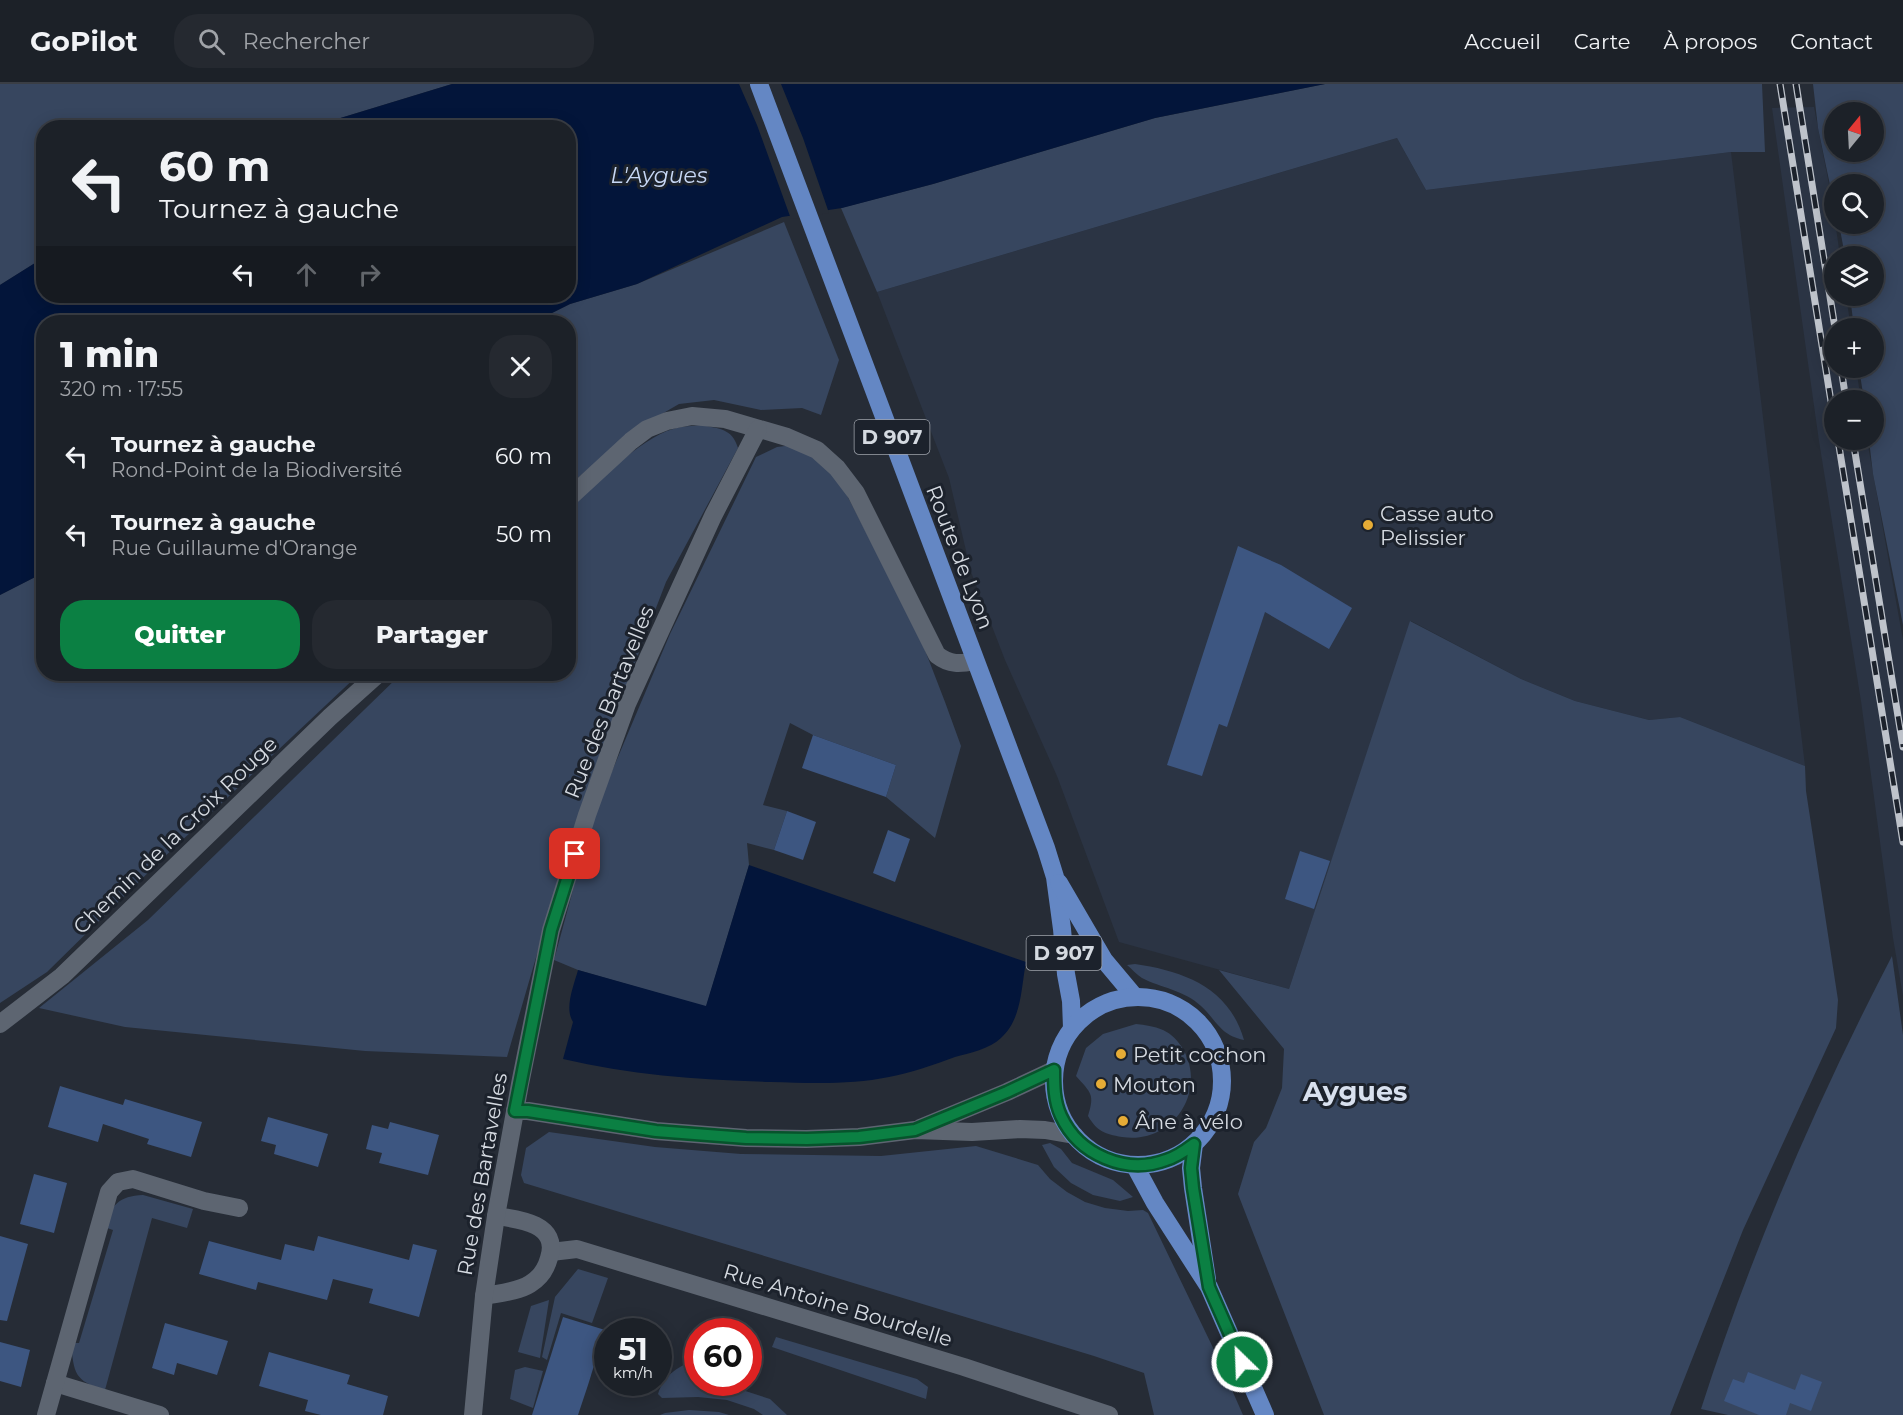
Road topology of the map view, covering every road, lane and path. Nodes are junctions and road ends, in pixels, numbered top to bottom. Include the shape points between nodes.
1 (759, 84) edge
2 (758, 429) junction
3 (576, 492) edge
4 (975, 661) junction
5 (370, 681) edge
6 (1055, 877) junction
7 (1135, 997) junction
8 (0, 1024) edge
9 (1072, 1028) junction
10 (1054, 1070) junction
11 (515, 1111) junction
12 (915, 1130) junction
13 (1074, 1135) junction
14 (1194, 1144) junction
15 (1135, 1166) junction
16 (239, 1208) dead end
17 (496, 1216) junction
18 (551, 1252) junction
19 (1209, 1287) junction
20 (484, 1296) junction
21 (55, 1383) junction
22 (46, 1415) edge
23 (160, 1415) edge
24 (473, 1415) edge
25 (1109, 1415) edge
26 (1265, 1415) edge

1 - 4 main road, Route de Lyon / D 907
2 - 3 street via 725,419 692,416 667,421 647,429
2 - 4 street via 817,450 837,468 856,493 937,655 953,664
2 - 11 street, Rue des Bartavelles via 627,704 587,815 551,930
4 - 6 main road, Route de Lyon / D 907
5 - 8 street, Chemin de la Croix Rouge via 62,976
6 - 7 main road, Route de Lyon / D 907 via 1104,960
6 - 9 main road, Route de Lyon / D 907
7 - 9 main road via 1094,1009
7 - 14 main road via 1161,1001 1184,1011 1203,1028 1216,1050 1222,1073 1220,1098 1211,1123
9 - 10 main road via 1060,1048
10 - 12 street
10 - 13 main road via 1054,1093 1061,1116
11 - 12 street via 656,1131 746,1138 859,1137
11 - 17 street, Rue des Bartavelles
12 - 13 street via 1020,1129
13 - 15 main road via 1091,1151
14 - 15 main road via 1166,1160
14 - 19 main road via 1193,1188
15 - 19 main road
16 - 21 street via 133,1179 118,1182 109,1192
17 - 18 street via 536,1225 548,1234
17 - 20 street, Rue des Bartavelles
18 - 20 street via 542,1274 531,1284
18 - 25 street, Rue Antoine Bourdelle via 577,1249
19 - 26 main road
20 - 24 street, Rue des Bartavelles
21 - 22 street
21 - 23 street

